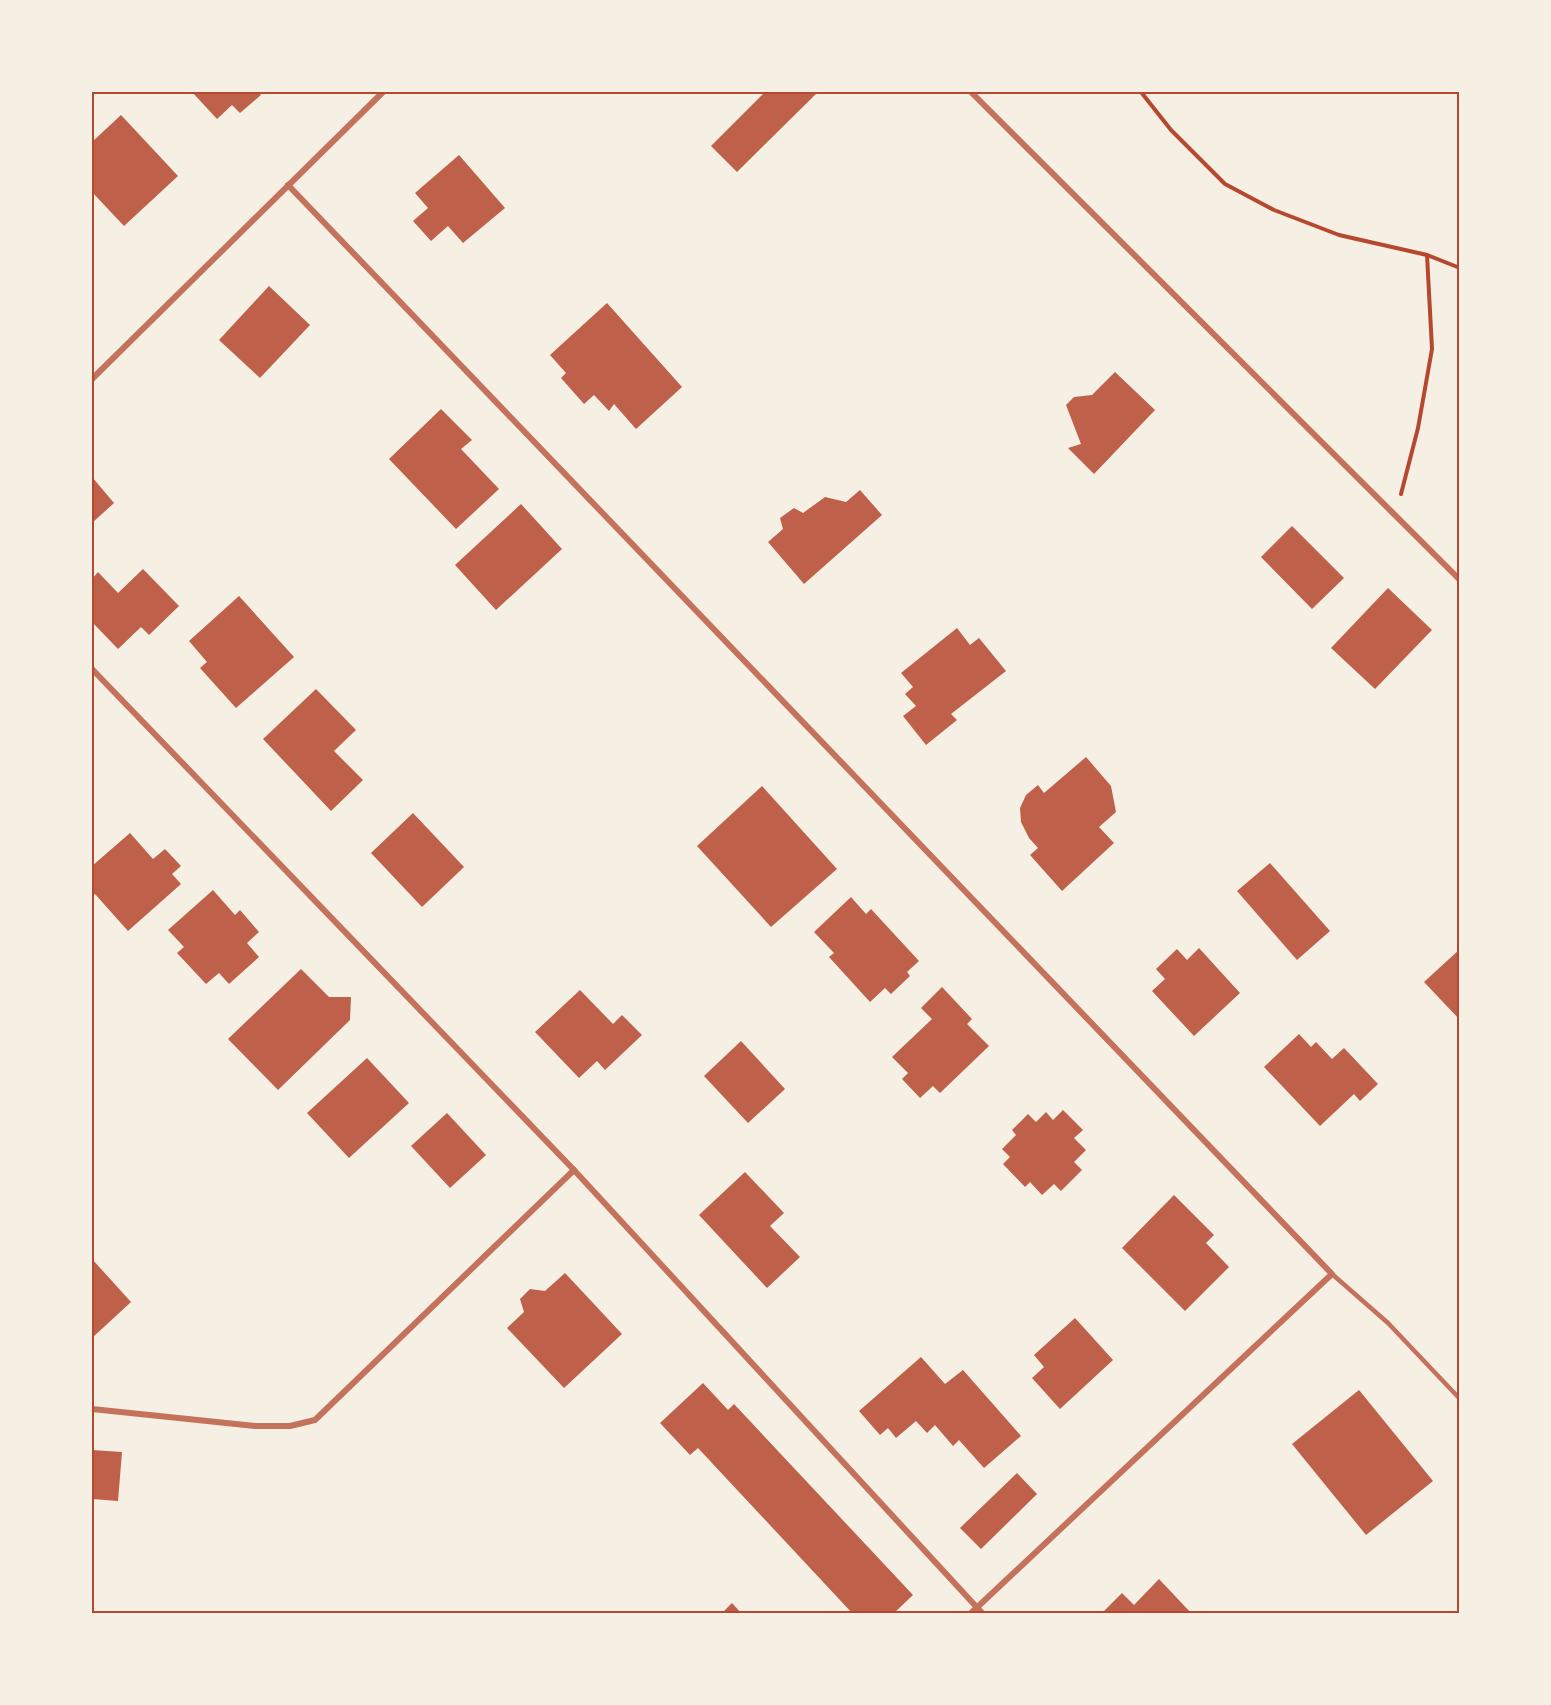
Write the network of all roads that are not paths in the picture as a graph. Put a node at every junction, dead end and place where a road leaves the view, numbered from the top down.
1 (383, 92) edge
2 (971, 92) edge
3 (288, 185) junction
4 (92, 379) edge
5 (1460, 580) edge
6 (92, 669) edge
7 (574, 1170) junction
8 (1332, 1274) junction
9 (1460, 1398) edge
10 (92, 1409) edge
11 (978, 1606) junction
12 (970, 1614) edge
13 (983, 1614) edge

1 - 3 street
2 - 5 street
3 - 4 street
3 - 8 street
6 - 7 street
7 - 10 street
7 - 11 street
8 - 9 lane
8 - 11 street
11 - 12 street
11 - 13 street

